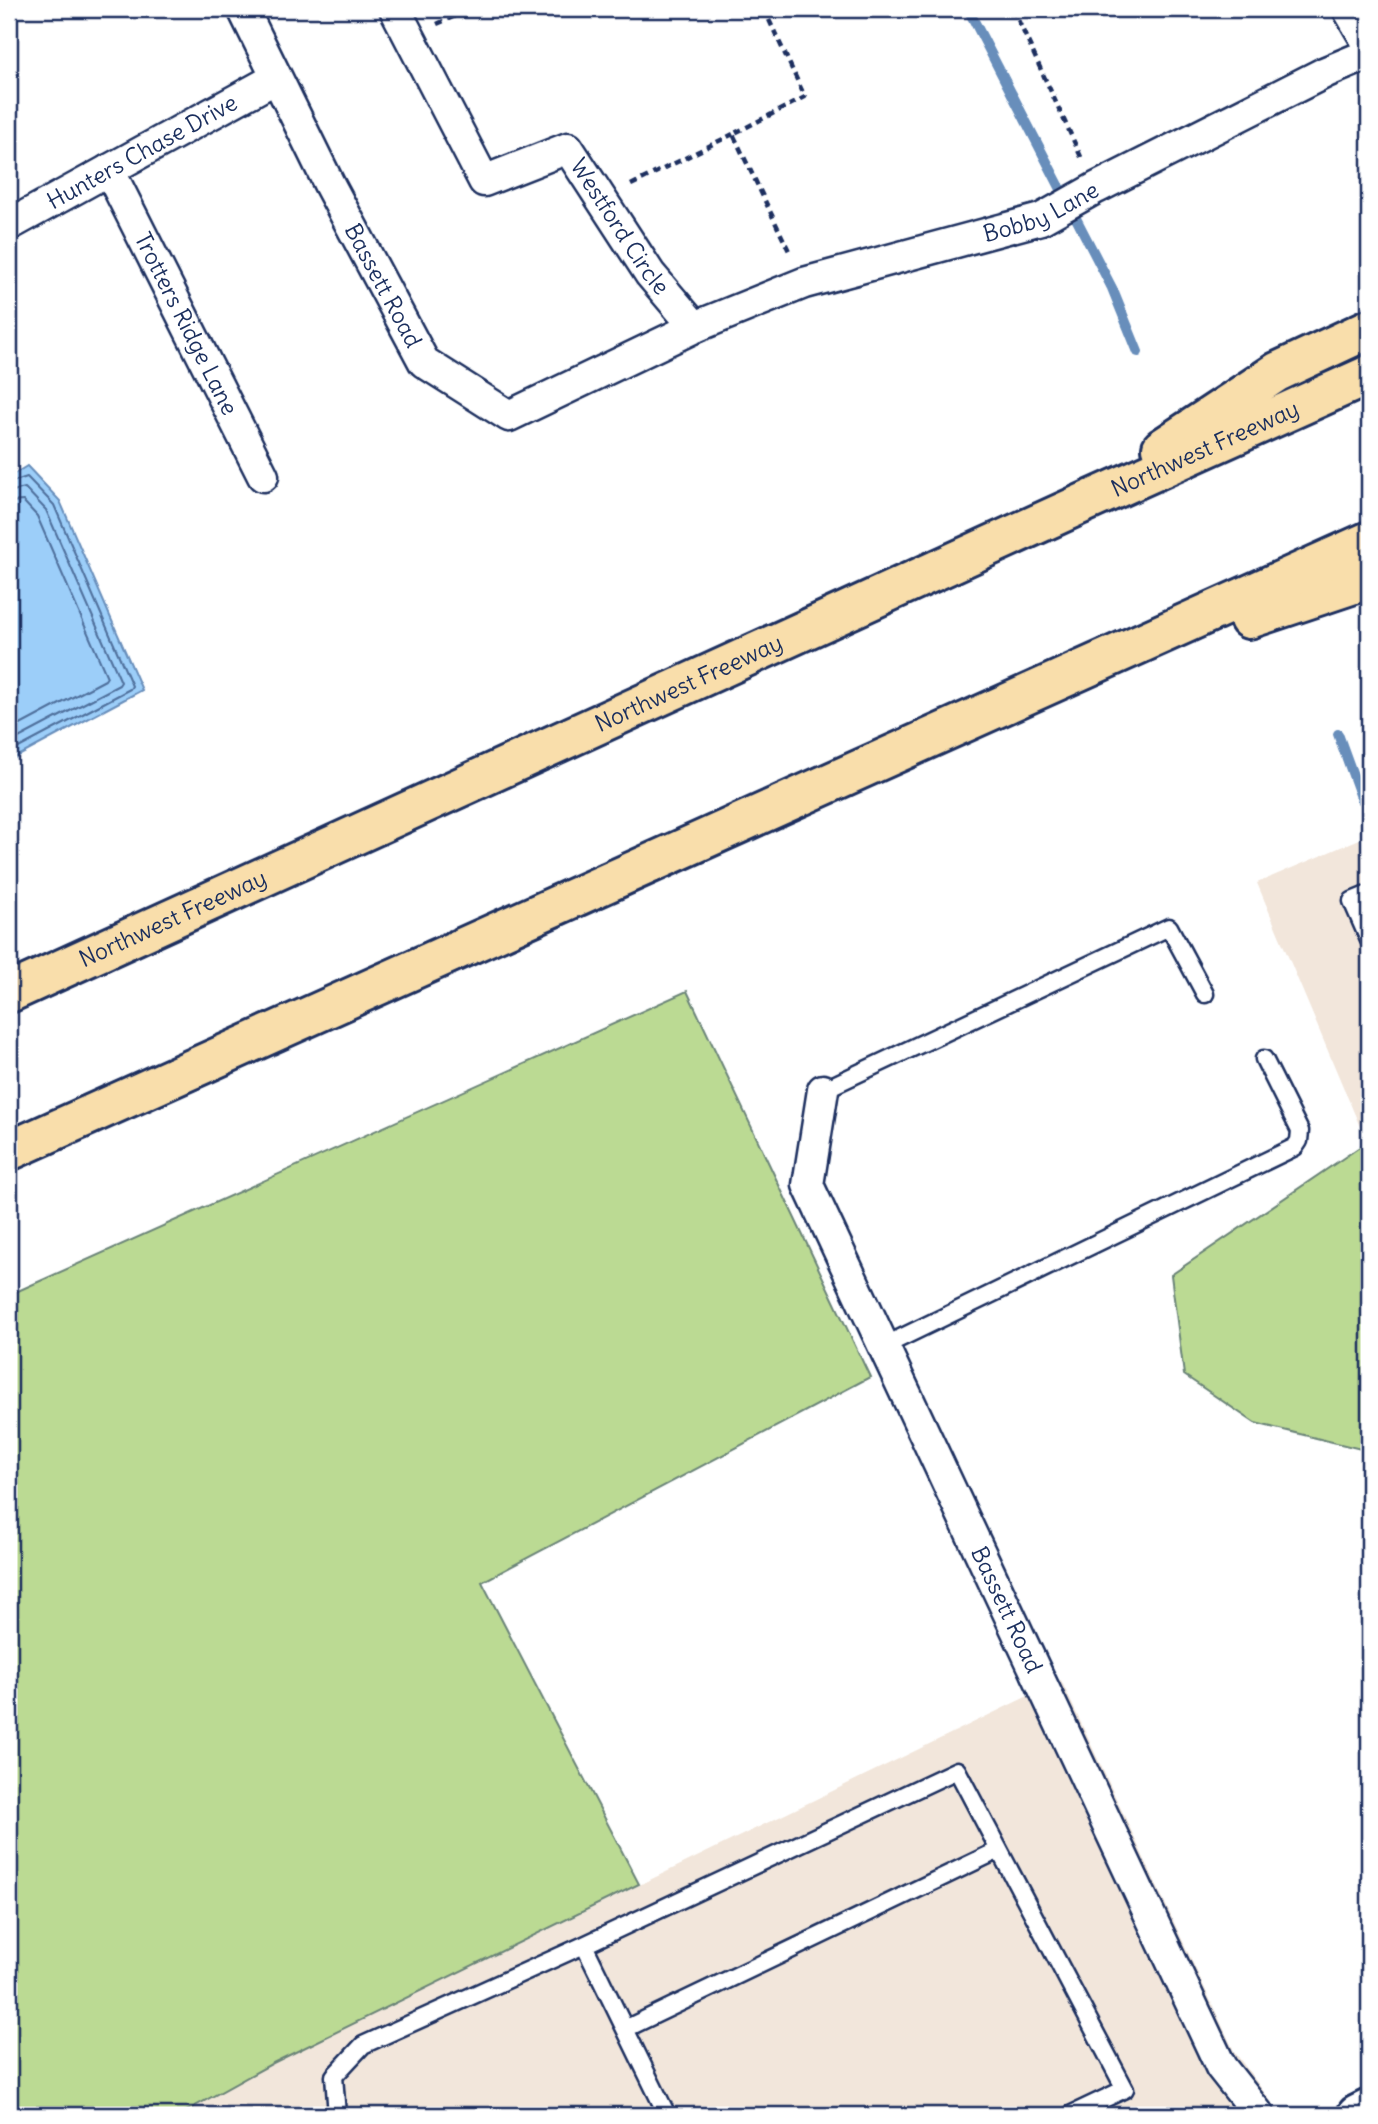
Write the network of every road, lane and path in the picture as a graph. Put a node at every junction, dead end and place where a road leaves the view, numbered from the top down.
1 (243, 9) edge
2 (395, 9) edge
3 (624, 9) edge
4 (764, 9) edge
5 (1013, 9) edge
6 (1348, 9) edge
7 (632, 15) dead end
8 (1369, 45) edge
9 (1369, 54) edge
10 (276, 78) junction
11 (733, 134) junction
12 (109, 170) junction
13 (1093, 190) junction
14 (602, 200) junction
15 (9, 225) edge
16 (804, 283) junction
17 (695, 327) junction
18 (1369, 329) edge
19 (1369, 375) edge
20 (263, 476) dead end
21 (1077, 506) junction
22 (1369, 541) edge
23 (1369, 579) edge
24 (1051, 684) junction
25 (1369, 894) edge
26 (1369, 940) edge
27 (9, 993) edge
28 (1205, 994) dead end
29 (1264, 1059) dead end
30 (823, 1090) joint
31 (9, 1151) edge
32 (884, 1346) junction
33 (999, 1850) junction
34 (584, 1945) junction
35 (625, 2029) junction
36 (1369, 2109) edge
37 (337, 2115) edge
38 (667, 2115) edge
39 (1070, 2115) edge
40 (1259, 2115) edge
41 (1357, 2115) edge

1 - 10 street, Bassett Road
2 - 14 street, Westford Circle
3 - 7 path
4 - 11 path
5 - 13 path
6 - 8 street
9 - 13 street, Bobby Lane
10 - 12 street, Hunters Chase Drive
10 - 17 street, Bassett Road
11 - 14 path
11 - 16 path
12 - 15 street, Hunters Chase Drive
12 - 20 street, Trotters Ridge Lane
13 - 16 street, Bobby Lane
14 - 17 street, Westford Circle
16 - 17 street, Bobby Lane
18 - 21 highway
19 - 21 highway, Northwest Freeway
21 - 27 highway, Northwest Freeway
22 - 24 highway
23 - 24 highway
24 - 31 highway
25 - 26 lane
28 - 30 lane
29 - 32 lane
30 - 32 street, Bassett Road
32 - 40 street, Bassett Road
33 - 34 lane
33 - 35 lane
33 - 39 lane
34 - 35 lane
34 - 37 lane
35 - 38 lane
36 - 41 street

